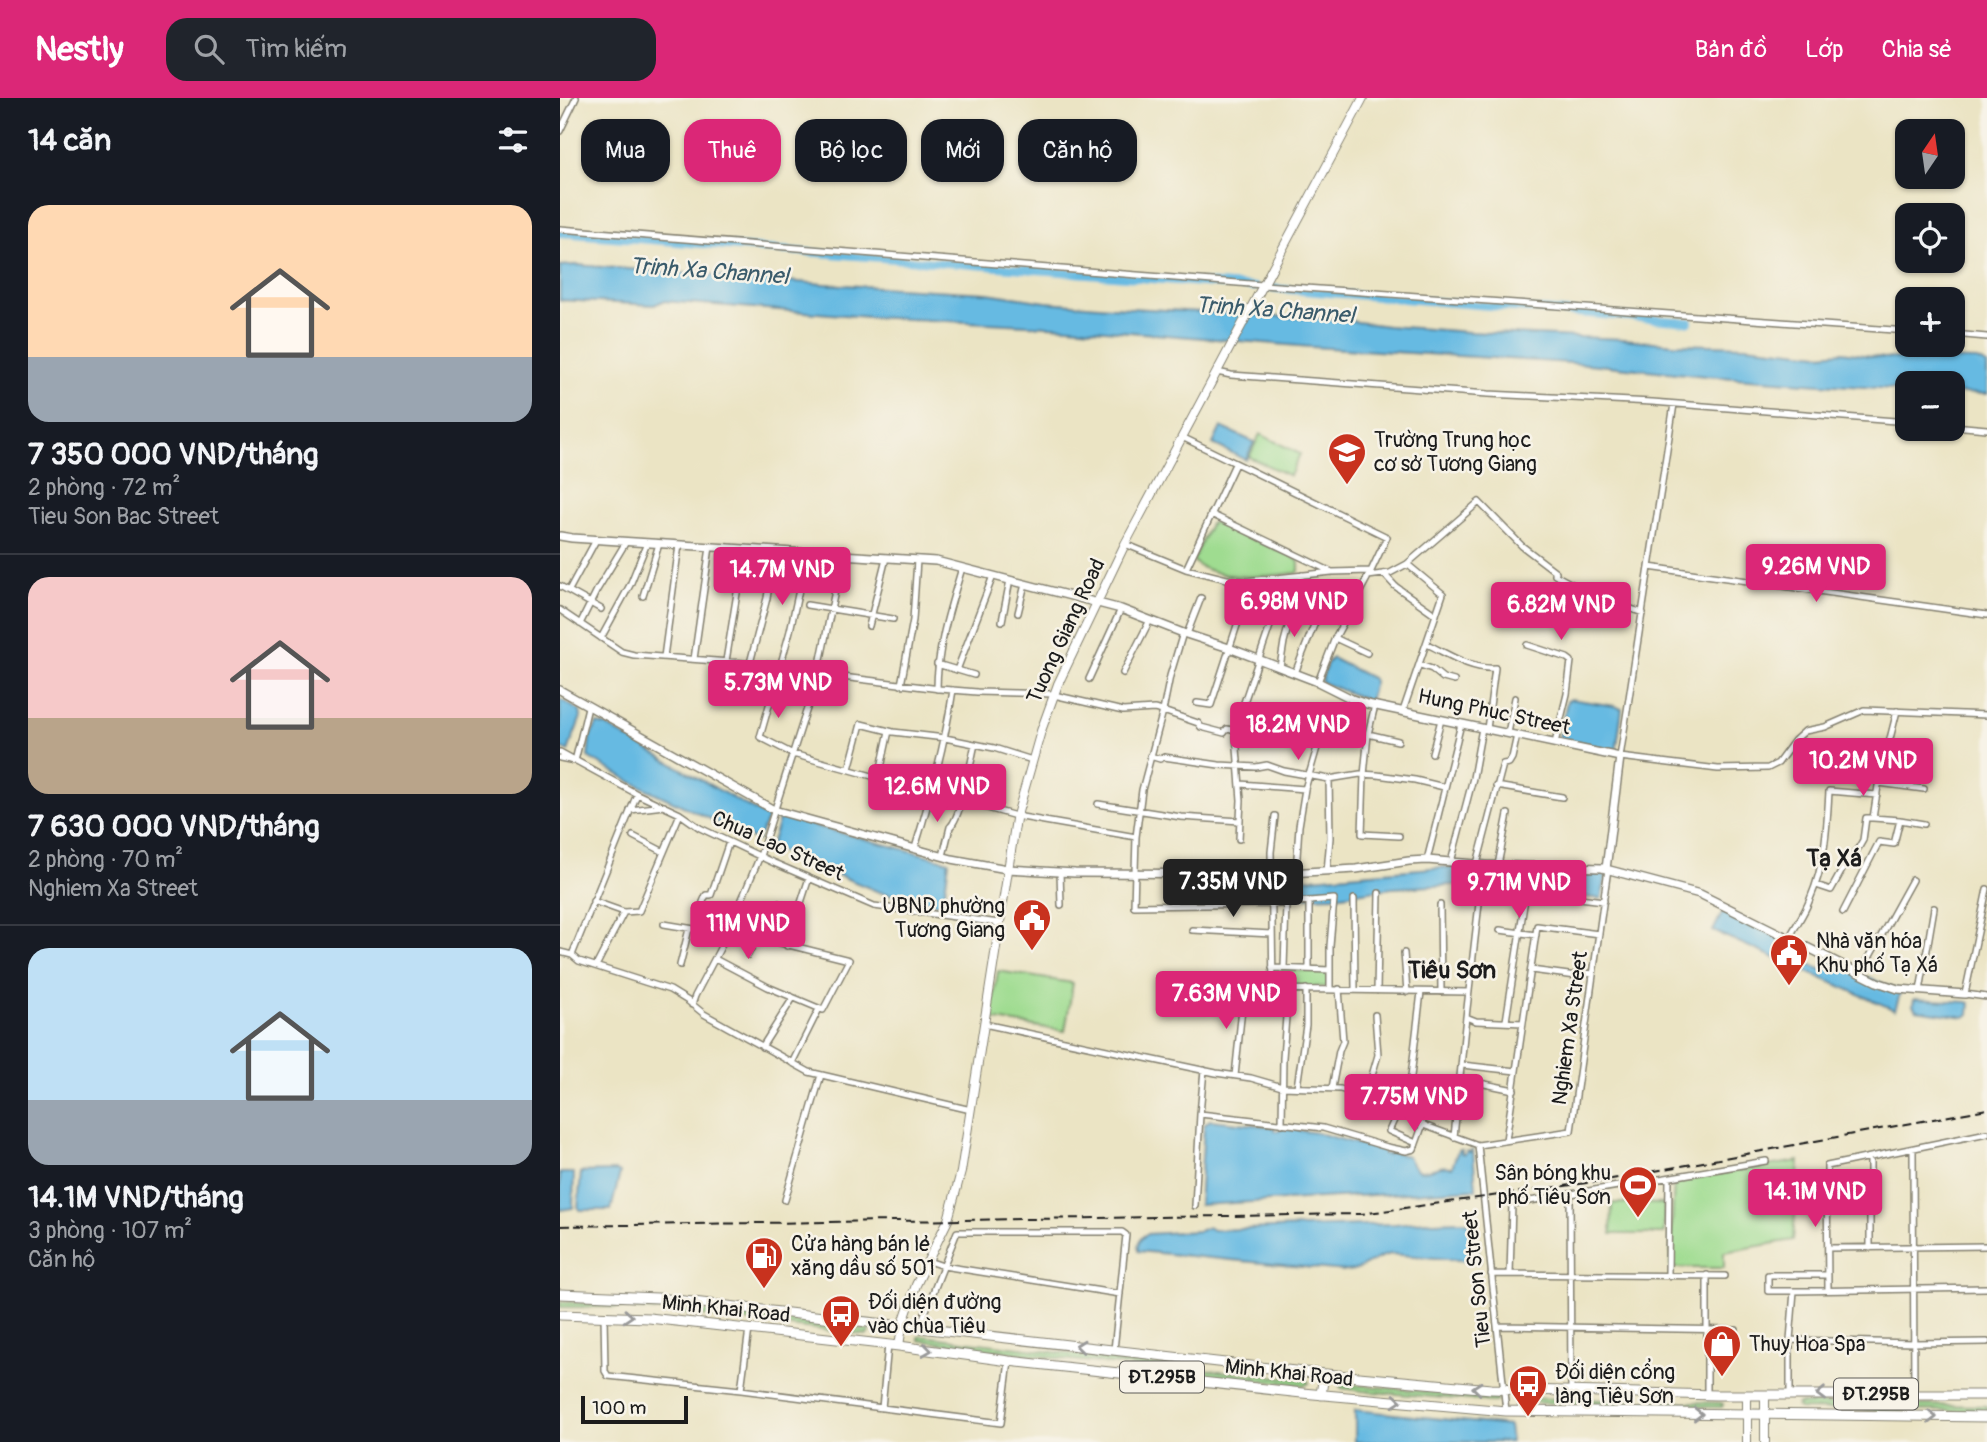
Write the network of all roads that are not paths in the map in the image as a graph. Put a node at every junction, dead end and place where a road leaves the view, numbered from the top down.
1 (576, 98) edge
2 (1363, 98) edge
3 (560, 131) edge
4 (560, 229) edge
5 (1263, 285) junction
6 (1895, 330) edge
7 (1965, 335) edge
8 (1987, 337) edge
9 (1217, 372) junction
10 (1674, 404) junction
11 (1895, 421) edge
12 (1965, 427) edge
13 (1987, 429) edge
14 (1182, 437) junction
15 (1235, 464) junction
16 (1211, 514) junction
17 (560, 536) edge
18 (596, 540) junction
19 (626, 542) junction
20 (647, 543) junction
21 (659, 544) junction
22 (1125, 544) junction
23 (679, 545) junction
24 (710, 547) junction
25 (744, 550) junction
26 (775, 551) junction
27 (807, 553) junction
28 (842, 556) junction
29 (886, 558) junction
30 (917, 560) junction
31 (1407, 564) junction
32 (1649, 567) junction
33 (962, 568) junction
34 (1186, 569) junction
35 (1332, 572) junction
36 (1370, 573) junction
37 (1303, 575) junction
38 (1384, 575) junction
39 (993, 576) junction
40 (1010, 580) junction
41 (1025, 584) junction
42 (560, 586) edge
43 (569, 590) junction
44 (643, 596) dead end
45 (1201, 598) dead end
46 (590, 602) junction
47 (1098, 602) junction
48 (807, 605) dead end
49 (601, 609) dead end
50 (1121, 609) junction
51 (560, 610) edge
52 (1242, 610) dead end
53 (832, 611) junction
54 (1018, 613) dead end
55 (1643, 613) junction
56 (1318, 615) dead end
57 (1436, 615) junction
58 (1987, 615) edge
59 (871, 617) junction
60 (892, 619) dead end
61 (1150, 620) junction
62 (1002, 621) dead end
63 (580, 624) junction
64 (869, 626) dead end
65 (1270, 626) dead end
66 (1302, 633) dead end
67 (1185, 634) junction
68 (1309, 635) junction
69 (601, 638) junction
70 (1335, 638) junction
71 (1427, 644) junction
72 (1527, 645) dead end
73 (1229, 648) junction
74 (1367, 653) dead end
75 (664, 657) junction
76 (694, 659) junction
77 (1258, 659) junction
78 (726, 661) junction
79 (750, 663) junction
80 (937, 664) junction
81 (1420, 665) junction
82 (780, 667) junction
83 (1280, 667) junction
84 (957, 670) junction
85 (1123, 673) dead end
86 (1295, 673) junction
87 (818, 674) junction
88 (974, 676) dead end
89 (1088, 679) dead end
90 (1454, 681) dead end
91 (1318, 682) junction
92 (901, 685) junction
93 (937, 689) junction
94 (560, 690) edge
95 (953, 690) junction
96 (772, 695) dead end
97 (1054, 695) junction
98 (1515, 698) dead end
99 (1352, 699) junction
100 (1197, 703) dead end
101 (1375, 705) junction
102 (588, 707) junction
103 (1163, 711) junction
104 (1403, 711) junction
105 (1897, 711) junction
106 (1987, 715) edge
107 (1238, 718) junction
108 (1441, 720) junction
109 (1461, 724) junction
110 (1485, 729) junction
111 (889, 731) junction
112 (1237, 731) junction
113 (1508, 733) junction
114 (1368, 734) junction
115 (1517, 735) junction
116 (945, 738) junction
117 (1398, 741) dead end
118 (1555, 743) junction
119 (975, 744) junction
120 (1318, 744) junction
121 (560, 752) edge
122 (1432, 753) dead end
123 (793, 754) junction
124 (1150, 756) junction
125 (1620, 757) junction
126 (560, 758) edge
127 (1032, 760) junction
128 (575, 761) junction
129 (1238, 766) junction
130 (849, 769) junction
131 (1308, 775) junction
132 (1364, 775) junction
133 (878, 777) junction
134 (1329, 779) junction
135 (1879, 783) junction
136 (1240, 784) junction
137 (1496, 786) junction
138 (1444, 787) junction
139 (1305, 789) junction
140 (1924, 789) dead end
141 (932, 792) junction
142 (637, 794) junction
143 (1877, 795) junction
144 (1562, 797) dead end
145 (961, 800) junction
146 (1098, 804) dead end
147 (663, 806) junction
148 (630, 810) junction
149 (774, 810) junction
150 (1139, 811) junction
151 (680, 814) junction
152 (1508, 814) dead end
153 (1016, 816) junction
154 (1275, 816) dead end
155 (1873, 818) junction
156 (1900, 820) junction
157 (1240, 821) junction
158 (1924, 824) dead end
159 (632, 836) dead end
160 (1399, 836) dead end
161 (1136, 837) junction
162 (1239, 839) dead end
163 (729, 842) junction
164 (915, 848) junction
165 (664, 852) junction
166 (760, 856) junction
167 (943, 856) junction
168 (1427, 860) junction
169 (1451, 862) junction
170 (1477, 864) junction
171 (1498, 865) junction
172 (1007, 869) junction
173 (1607, 869) junction
174 (1327, 871) junction
175 (1060, 872) junction
176 (1296, 872) junction
177 (1135, 873) junction
178 (1272, 874) junction
179 (809, 878) junction
180 (1912, 880) dead end
181 (1816, 885) junction
182 (1987, 889) edge
183 (1526, 892) junction
184 (1379, 893) dead end
185 (1354, 899) dead end
186 (593, 901) junction
187 (1309, 901) junction
188 (1604, 901) junction
189 (703, 902) dead end
190 (778, 904) dead end
191 (1271, 904) junction
192 (1286, 904) junction
193 (1061, 905) dead end
194 (1440, 905) dead end
195 (1934, 908) dead end
196 (624, 912) junction
197 (1843, 912) dead end
198 (999, 923) junction
199 (664, 924) dead end
200 (689, 929) junction
201 (1192, 930) dead end
202 (1500, 930) dead end
203 (1519, 933) junction
204 (1272, 934) junction
205 (1599, 934) junction
206 (727, 935) junction
207 (1536, 935) junction
208 (1789, 938) junction
209 (777, 942) dead end
210 (753, 945) junction
211 (787, 946) junction
212 (560, 952) edge
213 (1404, 953) dead end
214 (572, 955) junction
215 (748, 955) dead end
216 (715, 960) junction
217 (680, 965) dead end
218 (596, 967) junction
219 (1272, 968) junction
220 (1284, 968) junction
221 (1309, 969) junction
222 (1330, 970) junction
223 (1531, 970) junction
224 (1593, 974) junction
225 (1860, 974) junction
226 (1188, 988) dead end
227 (1244, 989) junction
228 (1273, 989) junction
229 (1288, 989) junction
230 (1306, 989) junction
231 (1330, 989) junction
232 (1339, 989) junction
233 (1355, 990) junction
234 (1377, 991) junction
235 (1920, 991) junction
236 (1407, 992) junction
237 (1421, 992) junction
238 (1441, 992) junction
239 (1469, 992) junction
240 (1965, 994) junction
241 (1987, 997) edge
242 (793, 998) junction
243 (692, 1005) junction
244 (819, 1009) junction
245 (1375, 1015) dead end
246 (1466, 1017) junction
247 (1506, 1021) junction
248 (1524, 1023) junction
249 (984, 1024) junction
250 (762, 1046) junction
251 (792, 1063) junction
252 (1462, 1065) junction
253 (1204, 1070) junction
254 (1516, 1071) junction
255 (821, 1075) junction
256 (1235, 1076) junction
257 (1460, 1079) junction
258 (1282, 1087) junction
259 (1297, 1087) junction
260 (1332, 1088) junction
261 (1514, 1090) junction
262 (1366, 1096) junction
263 (1398, 1108) junction
264 (971, 1110) junction
265 (1200, 1114) junction
266 (1282, 1124) junction
267 (1423, 1124) junction
268 (1987, 1133) edge
269 (1454, 1137) junction
270 (1506, 1140) junction
271 (1416, 1143) junction
272 (1478, 1145) junction
273 (1913, 1149) junction
274 (1870, 1158) junction
275 (1766, 1161) dead end
276 (1669, 1178) junction
277 (1570, 1195) junction
278 (785, 1200) dead end
279 (1195, 1206) dead end
280 (1987, 1246) edge
281 (1913, 1247) junction
282 (1828, 1248) junction
283 (1870, 1248) junction
284 (929, 1261) junction
285 (943, 1266) junction
286 (1491, 1274) junction
287 (1510, 1274) junction
288 (1571, 1275) junction
289 (1668, 1275) junction
290 (1707, 1275) junction
291 (1828, 1275) junction
292 (1725, 1276) dead end
293 (1987, 1287) edge
294 (1914, 1289) junction
295 (1828, 1290) junction
296 (1794, 1291) junction
297 (560, 1294) edge
298 (1120, 1294) junction
299 (560, 1315) edge
300 (604, 1315) junction
301 (902, 1326) junction
302 (1497, 1326) junction
303 (1571, 1327) junction
304 (919, 1328) junction
305 (749, 1329) junction
306 (1707, 1329) junction
307 (1737, 1330) dead end
308 (1790, 1340) junction
309 (1987, 1342) edge
310 (1914, 1343) junction
311 (888, 1345) junction
312 (899, 1346) junction
313 (1114, 1350) junction
314 (1009, 1361) junction
315 (1324, 1374) junction
316 (741, 1390) junction
317 (1504, 1390) junction
318 (1571, 1392) junction
319 (1790, 1394) junction
320 (1914, 1394) junction
321 (1321, 1395) junction
322 (1707, 1395) junction
323 (1747, 1395) junction
324 (1765, 1395) junction
325 (1987, 1395) edge
326 (883, 1408) junction
327 (1506, 1410) junction
328 (1766, 1414) junction
329 (1747, 1415) junction
330 (1987, 1417) edge
331 (1747, 1442) edge
332 (1765, 1442) edge

1 - 3 street
2 - 5 main road, Tuong Giang Road
4 - 5 street
5 - 6 street
5 - 9 main road, Tuong Giang Road
7 - 8 street
9 - 10 street
9 - 14 main road, Tuong Giang Road
10 - 11 street
10 - 32 street
12 - 13 street
14 - 15 street
14 - 22 main road, Tuong Giang Road
15 - 16 street
15 - 36 street
16 - 34 street
16 - 35 street
17 - 18 street, Hung Phuc Street
18 - 19 street, Hung Phuc Street
18 - 43 street
19 - 20 street, Hung Phuc Street
19 - 46 street
20 - 21 street, Hung Phuc Street
20 - 69 street
21 - 23 street, Hung Phuc Street
21 - 44 street
22 - 34 street
22 - 47 main road, Tuong Giang Road
23 - 24 street, Hung Phuc Street
23 - 75 street
24 - 25 street, Hung Phuc Street
24 - 76 street
25 - 26 street, Hung Phuc Street
25 - 78 street
26 - 27 street, Hung Phuc Street
26 - 79 street
27 - 28 street, Hung Phuc Street
27 - 82 street
28 - 29 street, Hung Phuc Street
28 - 53 street
29 - 30 street, Hung Phuc Street
29 - 59 street
30 - 33 street, Hung Phuc Street
30 - 92 street
31 - 38 street
31 - 55 street
31 - 57 street
32 - 55 street
32 - 58 street
33 - 39 street, Hung Phuc Street
33 - 80 street
34 - 37 street
35 - 36 street
35 - 37 street
36 - 38 street
36 - 70 street
37 - 83 street
38 - 57 street
39 - 40 street, Hung Phuc Street
39 - 84 street
40 - 41 street, Hung Phuc Street
40 - 62 street
41 - 47 street, Hung Phuc Street
41 - 54 street
42 - 43 street
43 - 46 street
45 - 67 street
46 - 49 street
46 - 63 street
47 - 50 street, Hung Phuc Street
47 - 97 main road, Tuong Giang Road
48 - 53 street
50 - 61 street, Hung Phuc Street
50 - 89 street
51 - 63 street
52 - 73 street
53 - 59 street
53 - 87 street
55 - 125 street
56 - 68 street
57 - 71 street
59 - 60 street
59 - 64 street
61 - 67 street, Hung Phuc Street
61 - 85 street
63 - 69 street
65 - 77 street
66 - 68 street
67 - 73 street, Hung Phuc Street
67 - 103 street
68 - 86 street
69 - 75 street
70 - 74 street
70 - 91 street
71 - 81 street
71 - 110 street
72 - 118 street
73 - 77 street, Hung Phuc Street
73 - 100 street
75 - 76 street
76 - 78 street
77 - 83 street, Hung Phuc Street
77 - 107 street
78 - 79 street
79 - 82 street
80 - 84 street
80 - 93 street
81 - 90 street
81 - 104 street
82 - 87 street
83 - 86 street, Hung Phuc Street
84 - 88 street
86 - 91 street, Hung Phuc Street
87 - 92 street
87 - 123 street
91 - 99 street, Hung Phuc Street
92 - 93 street
93 - 95 street
94 - 102 street
95 - 97 street
95 - 116 street
96 - 123 street
97 - 103 street
97 - 127 main road, Tuong Giang Road
98 - 113 street
99 - 101 street, Hung Phuc Street
99 - 120 street
101 - 104 street, Hung Phuc Street
101 - 114 street
102 - 128 street
102 - 149 street
103 - 112 street
103 - 124 street
104 - 108 street, Hung Phuc Street
105 - 106 street
105 - 125 street
105 - 135 street
107 - 112 street
107 - 120 street
108 - 109 street, Hung Phuc Street
108 - 122 street
109 - 110 street, Hung Phuc Street
109 - 138 street
110 - 113 street, Hung Phuc Street
110 - 169 street
111 - 116 street
111 - 130 street
111 - 133 street
112 - 129 street
113 - 115 street, Hung Phuc Street
114 - 117 street
114 - 132 street
115 - 118 street, Hung Phuc Street
115 - 137 street
116 - 119 street
116 - 141 street
118 - 125 street, Hung Phuc Street
119 - 127 street
119 - 145 street
120 - 131 street
121 - 128 street, Chua Lao Street
123 - 130 street
123 - 149 street
124 - 129 street
124 - 150 street
125 - 173 street
126 - 128 street
127 - 153 main road, Tuong Giang Road
128 - 142 street, Chua Lao Street
129 - 131 street
129 - 136 street
130 - 133 street
131 - 134 street
131 - 139 street
132 - 134 street
132 - 138 street
132 - 160 street
133 - 141 street
134 - 174 street
135 - 140 street
135 - 143 street
136 - 139 street
136 - 157 street
137 - 144 street
137 - 170 street
138 - 168 street
139 - 176 street
141 - 145 street
141 - 164 street
142 - 147 street, Chua Lao Street
142 - 148 street
143 - 155 street
143 - 181 street
145 - 153 street
145 - 167 street
146 - 150 street
147 - 148 street
147 - 151 street, Chua Lao Street
148 - 186 street
149 - 164 street
149 - 166 street
150 - 157 street
150 - 161 street
151 - 163 street, Chua Lao Street
151 - 165 street
152 - 171 street
153 - 161 street
153 - 172 main road, Tuong Giang Road
154 - 178 street
155 - 156 street
155 - 181 street
156 - 158 street
156 - 197 street
157 - 162 street
159 - 165 street
161 - 177 street
163 - 166 street, Chua Lao Street
163 - 189 street
164 - 167 street
165 - 196 street
166 - 179 street, Chua Lao Street
166 - 206 street
167 - 172 street
168 - 169 street
168 - 174 street
169 - 170 street
170 - 171 street
171 - 173 street
172 - 175 street
172 - 198 main road, Tuong Giang Road
173 - 188 street, Nghiem Xa Street
173 - 208 street
174 - 176 street
175 - 177 street
175 - 193 street
176 - 178 street
177 - 178 street
177 - 191 street
178 - 191 street
179 - 198 street, Chua Lao Street
179 - 211 street
180 - 225 street
181 - 208 street
182 - 240 street
183 - 188 street
183 - 203 street
183 - 239 street
184 - 234 street
185 - 233 street
186 - 196 street
186 - 214 street
187 - 192 street
187 - 221 street
187 - 222 street
188 - 205 street, Nghiem Xa Street
190 - 210 street
191 - 192 street
191 - 204 street
192 - 220 street
194 - 238 street
195 - 235 street
196 - 218 street
198 - 249 main road, Tuong Giang Road
199 - 200 street
200 - 206 street
200 - 217 street
201 - 204 street
202 - 203 street
203 - 207 street
203 - 247 street
204 - 219 street
205 - 207 street
205 - 224 street, Nghiem Xa Street
206 - 210 street
206 - 216 street
207 - 223 street
208 - 225 street
209 - 211 street
210 - 215 street
211 - 244 street
212 - 214 street
213 - 236 street
214 - 218 street
216 - 242 street
216 - 243 street
218 - 243 street
219 - 220 street
219 - 228 street
220 - 221 street
221 - 222 street
222 - 231 street
223 - 224 street
223 - 248 street
224 - 270 street, Nghiem Xa Street
225 - 235 street
226 - 227 street
227 - 228 street
227 - 256 street
228 - 229 street
229 - 230 street
229 - 258 street
230 - 231 street
230 - 259 street
231 - 232 street
232 - 233 street
232 - 260 street
233 - 234 street
234 - 236 street
235 - 240 street
236 - 237 street
237 - 238 street
237 - 263 street
238 - 239 street
239 - 246 street
240 - 241 street
242 - 244 street
242 - 250 street
243 - 250 street
244 - 251 street
245 - 262 street
246 - 247 street
246 - 252 street
247 - 248 street
248 - 254 street
249 - 253 street, Nghiem Xa Street
249 - 264 main road, Tuong Giang Road
250 - 251 street
251 - 255 street
252 - 254 street
252 - 257 street
253 - 256 street, Nghiem Xa Street
253 - 265 street
254 - 261 street
255 - 264 street
255 - 278 street
256 - 258 street, Nghiem Xa Street
257 - 261 street
257 - 269 street
258 - 259 street, Nghiem Xa Street
258 - 266 street
259 - 260 street, Nghiem Xa Street
260 - 262 street, Nghiem Xa Street
261 - 270 street
262 - 263 street, Nghiem Xa Street
263 - 267 street, Nghiem Xa Street
263 - 271 street
264 - 284 main road, Tuong Giang Road
265 - 266 street
265 - 279 street
266 - 271 street
267 - 269 street, Nghiem Xa Street
267 - 271 street
268 - 273 street
269 - 272 street, Nghiem Xa Street
270 - 272 street, Nghiem Xa Street
272 - 286 street, Tieu Son Street
273 - 274 street
273 - 281 street
274 - 282 street
274 - 283 street
275 - 276 street
276 - 277 street
276 - 289 street
277 - 287 street
277 - 288 street
280 - 281 street
281 - 283 street
281 - 294 street
282 - 283 street
282 - 291 street
284 - 285 street
284 - 301 main road, Tuong Giang Road
285 - 298 street
285 - 298 street
285 - 304 street
286 - 287 street
286 - 302 street, Tieu Son Street
287 - 288 street
288 - 289 street
288 - 303 street
289 - 290 street
290 - 292 street
290 - 306 street
291 - 295 street
291 - 296 street
293 - 294 street
294 - 295 street
294 - 310 street
295 - 296 street
296 - 308 street
297 - 301 main road, Minh Khai Road / ĐT.295B
298 - 313 street
299 - 300 main road, Minh Khai Road / ĐT.295B
300 -> 305 main road, Minh Khai Road / ĐT.295B
300 - 316 street
301 - 304 main road, Minh Khai Road / ĐT.295B
301 - 312 main road, Tuong Giang Road
302 - 303 street
302 - 317 street, Tieu Son Street
303 - 306 street
303 - 318 street
313 -> 304 main road, Minh Khai Road / ĐT.295B
305 - 311 main road, Minh Khai Road / ĐT.295B
305 - 316 street
306 - 307 street
306 - 322 street
308 - 310 street
308 - 319 street
309 - 310 street
310 - 320 street
311 - 312 main road, Minh Khai Road / ĐT.295B
311 - 326 street
312 -> 314 main road, Minh Khai Road / ĐT.295B
313 - 315 main road, Minh Khai Road / ĐT.295B
314 - 321 main road, Minh Khai Road / ĐT.295B
314 - 326 street
317 -> 315 main road, Minh Khai Road / ĐT.295B
315 - 321 main road
316 - 326 street
317 - 318 main road, Minh Khai Road / ĐT.295B
317 - 327 street, Tieu Son Street
318 - 322 main road, Minh Khai Road / ĐT.295B
320 -> 319 main road, ĐT.295B
319 - 324 main road, ĐT.295B
320 - 325 main road, ĐT.295B
321 -> 327 main road, Minh Khai Road / ĐT.295B
322 - 323 main road, Minh Khai Road / ĐT.295B
323 - 324 main road, Minh Khai Road / ĐT.295B
323 - 329 main road
324 - 328 main road
327 -> 329 main road, Minh Khai Road / ĐT.295B
328 - 329 main road, Minh Khai Road / ĐT.295B
328 -> 330 main road, ĐT.295B
328 - 332 main road
329 - 331 main road

